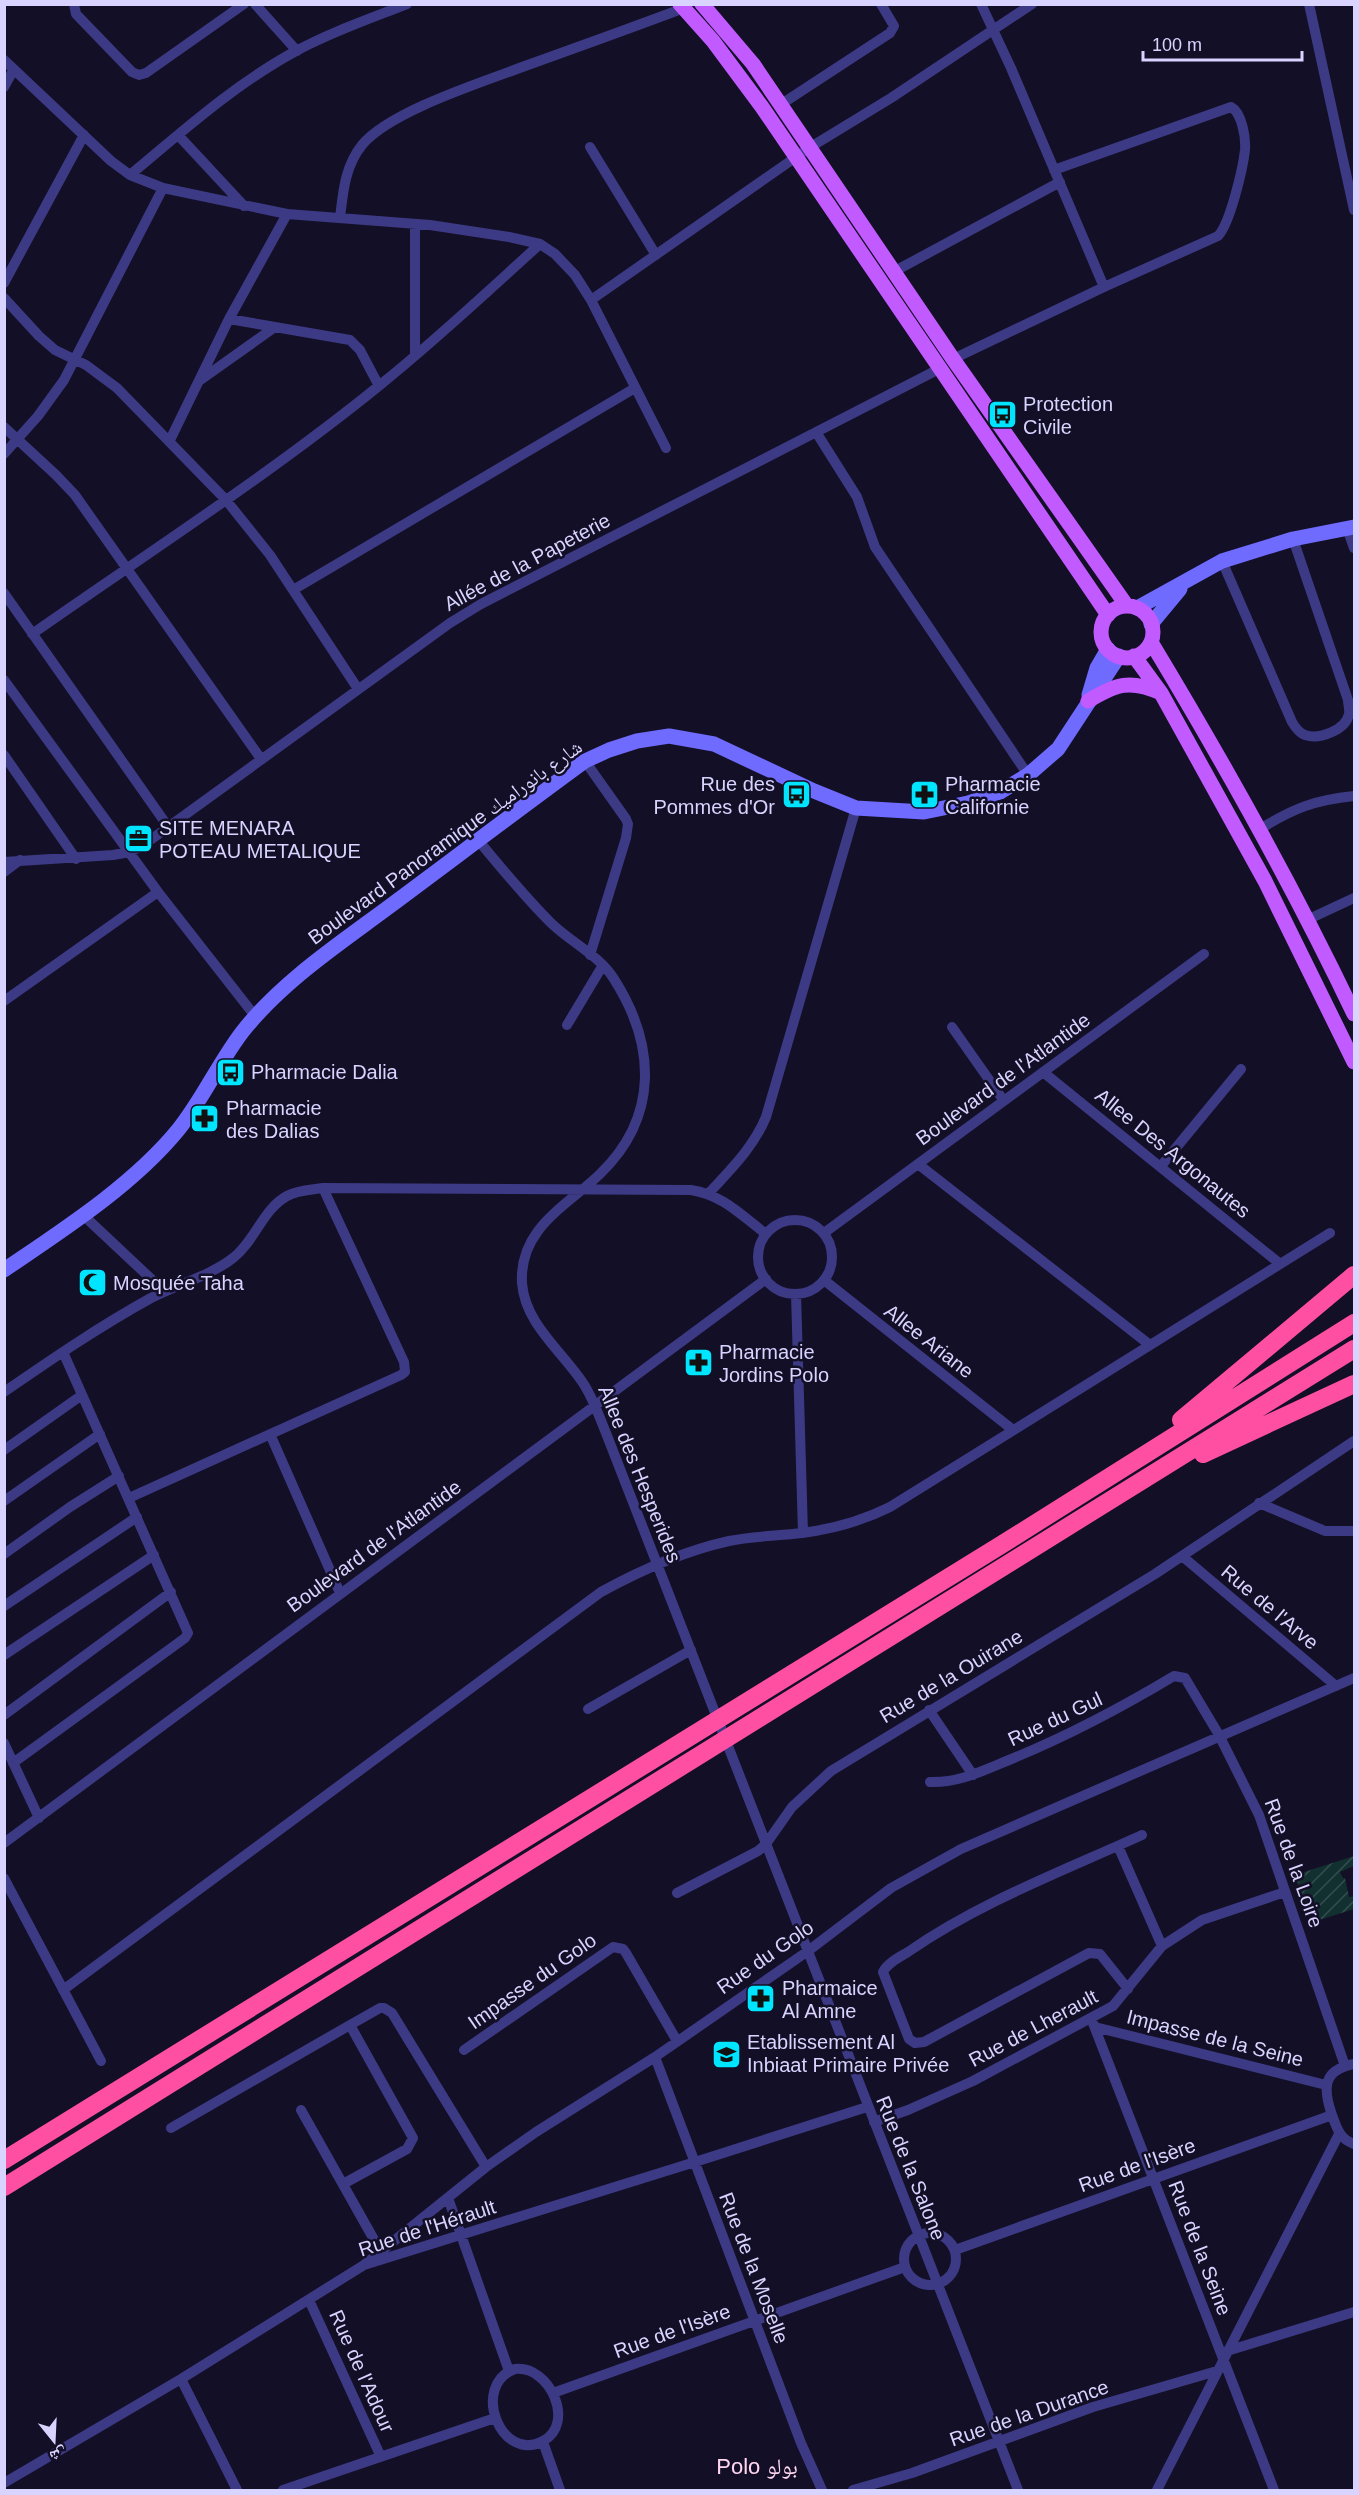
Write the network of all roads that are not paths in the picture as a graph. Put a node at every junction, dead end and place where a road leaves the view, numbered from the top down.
1 (74, 4) edge
2 (244, 4) edge
3 (255, 4) edge
4 (406, 4) edge
5 (702, 4) edge
6 (881, 4) edge
7 (981, 4) edge
8 (1032, 4) edge
9 (1309, 4) edge
10 (682, 6) edge
11 (994, 30) junction
12 (297, 51) junction
13 (4, 60) edge
14 (14, 69) junction
15 (4, 87) edge
16 (780, 105) junction
17 (84, 135) junction
18 (178, 135) junction
19 (590, 147) dead end
20 (809, 148) junction
21 (795, 158) junction
22 (1054, 170) junction
23 (130, 176) junction
24 (1060, 182) junction
25 (163, 188) junction
26 (244, 206) junction
27 (1354, 210) edge
28 (287, 214) junction
29 (340, 218) junction
30 (416, 224) junction
31 (540, 244) junction
32 (656, 255) junction
33 (895, 271) junction
34 (4, 283) edge
35 (1104, 287) junction
36 (4, 298) edge
37 (591, 300) junction
38 (229, 319) junction
39 (274, 327) junction
40 (415, 356) junction
41 (953, 359) junction
42 (74, 360) junction
43 (939, 369) junction
44 (196, 383) junction
45 (379, 386) junction
46 (635, 388) junction
47 (4, 427) edge
48 (816, 432) junction
49 (20, 439) junction
50 (170, 440) junction
51 (666, 448) dead end
52 (4, 454) edge
53 (226, 500) junction
54 (1351, 527) edge
55 (1293, 539) junction
56 (1354, 548) edge
57 (1222, 561) junction
58 (127, 567) junction
59 (1189, 580) junction
60 (294, 591) junction
61 (4, 594) edge
62 (1132, 607) junction
63 (1108, 615) junction
64 (1151, 624) junction
65 (32, 634) junction
66 (1151, 642) junction
67 (1121, 654) junction
68 (4, 680) edge
69 (358, 689) junction
70 (1161, 693) junction
71 (1088, 701) junction
72 (4, 755) edge
73 (261, 759) junction
74 (585, 761) junction
75 (1028, 775) junction
76 (1354, 796) edge
77 (856, 808) junction
78 (168, 828) junction
79 (1260, 829) junction
80 (478, 840) junction
81 (130, 852) junction
82 (76, 859) junction
83 (21, 860) junction
84 (4, 862) edge
85 (4, 873) edge
86 (158, 892) junction
87 (1354, 898) edge
88 (1309, 919) junction
89 (1204, 954) dead end
90 (590, 955) junction
91 (603, 965) junction
92 (4, 1001) edge
93 (1354, 1014) edge
94 (255, 1016) junction
95 (567, 1025) dead end
96 (952, 1027) dead end
97 (1354, 1062) edge
98 (1240, 1069) dead end
99 (1043, 1072) junction
100 (1004, 1101) junction
101 (918, 1164) junction
102 (1161, 1166) junction
103 (323, 1188) junction
104 (579, 1191) junction
105 (709, 1193) junction
106 (82, 1214) junction
107 (824, 1233) junction
108 (1330, 1233) dead end
109 (766, 1234) junction
110 (1279, 1263) junction
111 (4, 1270) edge
112 (1354, 1275) edge
113 (766, 1279) junction
114 (824, 1280) junction
115 (164, 1291) junction
116 (796, 1294) junction
117 (1354, 1323) edge
118 (1150, 1345) junction
119 (1354, 1349) edge
120 (63, 1352) junction
121 (1354, 1384) edge
122 (4, 1392) edge
123 (82, 1395) junction
124 (594, 1405) junction
125 (1013, 1430) junction
126 (100, 1434) junction
127 (270, 1434) junction
128 (1354, 1441) edge
129 (4, 1450) edge
130 (1139, 1457) junction
131 (119, 1476) junction
132 (1120, 1493) junction
133 (129, 1498) junction
134 (4, 1501) edge
135 (1259, 1503) junction
136 (137, 1516) junction
137 (1354, 1530) edge
138 (803, 1533) junction
139 (4, 1554) edge
140 (154, 1555) junction
141 (1182, 1556) junction
142 (658, 1564) junction
143 (171, 1592) junction
144 (340, 1593) junction
145 (4, 1606) edge
146 (691, 1650) junction
147 (4, 1655) edge
148 (1354, 1678) edge
149 (1187, 1681) joint
150 (1336, 1686) junction
151 (588, 1710) dead end
152 (929, 1710) junction
153 (4, 1715) edge
154 (1219, 1735) junction
155 (4, 1743) edge
156 (732, 1758) joint
157 (13, 1763) junction
158 (973, 1775) junction
159 (930, 1782) dead end
160 (39, 1818) junction
161 (1143, 1835) dead end
162 (4, 1843) edge
163 (766, 1844) junction
164 (1118, 1846) junction
165 (4, 1878) edge
166 (1285, 1892) junction
167 (677, 1893) dead end
168 (1162, 1946) junction
169 (808, 1951) junction
170 (1128, 1989) junction
171 (63, 1990) junction
172 (1093, 2023) junction
173 (350, 2025) junction
174 (677, 2041) junction
175 (464, 2050) dead end
176 (655, 2057) junction
177 (101, 2061) dead end
178 (1350, 2065) edge
179 (1326, 2085) junction
180 (867, 2107) junction
181 (302, 2110) dead end
182 (1332, 2115) junction
183 (873, 2122) junction
184 (171, 2128) dead end
185 (1339, 2134) junction
186 (1354, 2144) edge
187 (4, 2160) edge
188 (695, 2162) junction
189 (486, 2167) junction
190 (1154, 2178) junction
191 (343, 2184) junction
192 (4, 2187) edge
193 (448, 2198) junction
194 (463, 2234) junction
195 (918, 2235) junction
196 (955, 2250) junction
197 (381, 2252) junction
198 (364, 2265) junction
199 (905, 2267) junction
200 (938, 2284) junction
201 (309, 2300) junction
202 (1354, 2312) edge
203 (755, 2321) junction
204 (1225, 2355) junction
205 (509, 2371) junction
206 (1217, 2371) junction
207 (181, 2379) junction
208 (553, 2393) junction
209 (495, 2418) junction
210 (543, 2442) junction
211 (999, 2442) junction
212 (381, 2457) junction
213 (4, 2483) edge
214 (237, 2490) edge
215 (283, 2490) edge
216 (560, 2490) edge
217 (822, 2490) edge
218 (853, 2490) edge
219 (1018, 2490) edge
220 (1157, 2490) edge
221 (1274, 2490) edge

1 - 2 street
3 - 12 street
4 - 12 street
5 - 16 main road
6 - 16 street
7 - 11 street
8 - 11 street
9 - 27 street
10 - 21 main road
10 - 29 street
11 - 20 street
11 - 22 street
12 - 18 street
13 - 14 street
14 - 15 street
14 - 17 street
16 - 20 main road
17 - 23 street
17 - 34 street
18 - 23 street
18 - 26 street
19 - 32 street
20 - 21 street
20 - 33 main road
21 - 32 street
21 - 43 main road
22 - 24 street
22 - 35 street
23 - 25 street
24 - 33 street
24 - 35 street
25 - 26 street
25 - 42 street
26 - 28 street
28 - 29 street
28 - 38 street
29 - 30 street
30 - 31 street
30 - 40 street
31 - 37 street
31 - 40 street
32 - 37 street
33 - 41 main road
35 - 41 street
36 - 42 street
37 - 46 street
38 - 39 street
38 - 44 street
39 - 44 street
39 - 45 street
40 - 45 street
41 - 62 main road
42 - 49 street
42 - 50 street
43 - 48 street, Allée de la Papeterie
43 - 63 main road
44 - 50 street
45 - 53 street
46 - 51 street
46 - 60 street
47 - 49 street
48 - 69 street, Allée de la Papeterie
48 - 75 street
49 - 52 street
49 - 58 street
50 - 53 street
53 - 58 street
53 - 60 street
54 - 55 main road
54 - 56 street
55 - 57 main road
55 - 57 street
57 - 59 main road
58 - 65 street
58 - 73 street
59 - 62 main road
59 - 64 main road
60 - 69 street
61 - 65 street
62 - 63 main road
62 - 64 main road
63 - 67 main road
64 - 66 main road
65 - 78 street
66 - 67 main road
66 - 79 main road
67 - 70 main road
67 - 71 main road, Boulevard Panoramique شارع بانوراميك
68 - 81 street
69 - 73 street, Allée de la Papeterie
70 - 71 main road
70 - 97 main road
71 - 75 main road, Boulevard Panoramique شارع بانوراميك
72 - 82 street
73 - 78 street, Allée de la Papeterie
74 - 77 main road, Boulevard Panoramique شارع بانوراميك
74 - 80 main road, Boulevard Panoramique شارع بانوراميك
74 - 90 street
75 - 77 main road, Boulevard Panoramique شارع بانوراميك
76 - 79 street
77 - 105 street
78 - 81 street, Allée de la Papeterie
79 - 88 main road
80 - 90 street, Allee des Hesperides
80 - 94 main road, Boulevard Panoramique شارع بانوراميك
81 - 82 street
81 - 86 street
82 - 83 street
83 - 84 street
83 - 85 street
86 - 92 street
86 - 94 street
87 - 88 street
88 - 93 main road
89 - 99 street, Boulevard de l'Atlantide
90 - 91 street, Allee des Hesperides
91 - 95 street
91 - 104 street, Allee des Hesperides
94 - 106 main road, Boulevard Panoramique شارع بانوراميك
96 - 100 street
98 - 102 street
99 - 100 street, Boulevard de l'Atlantide
99 - 102 street, Allee Des Argonautes
100 - 101 street, Boulevard de l'Atlantide
101 - 107 street, Boulevard de l'Atlantide
101 - 118 street
102 - 110 street, Allee Des Argonautes
103 - 104 street
103 - 115 street
103 - 127 street
104 - 105 street
104 - 124 street, Allee des Hesperides
105 - 109 street
106 - 111 main road, Boulevard Panoramique شارع بانوراميك
106 - 115 street
107 - 109 street
107 - 114 street
108 - 110 street
109 - 113 street
110 - 118 street
112 - 130 highway
113 - 116 street
113 - 124 street, Boulevard de l'Atlantide
114 - 116 street
114 - 125 street, Allee Ariane
115 - 120 street
116 - 138 street
117 - 130 highway
118 - 125 street
119 - 132 highway
120 - 122 street
120 - 123 street
121 - 132 highway
123 - 126 street
123 - 129 street
124 - 142 street, Allee des Hesperides
124 - 144 street, Boulevard de l'Atlantide
125 - 138 street
126 - 131 street
126 - 134 street
127 - 133 street
127 - 144 street
128 - 135 street, Rue de la Ouirane
130 - 187 highway
131 - 133 street
131 - 139 street
132 - 192 highway
133 - 136 street
135 - 137 street
135 - 141 street, Rue de la Ouirane
136 - 140 street
136 - 145 street
138 - 142 street
140 - 143 street
140 - 147 street
141 - 150 street, Rue de l'Arve
141 - 152 street, Rue de la Ouirane
142 - 146 street, Allee des Hesperides
142 - 171 street
143 - 153 street
143 - 157 street
144 - 160 street, Boulevard de l'Atlantide
146 - 151 street
146 - 156 street, Allee des Hesperides
148 - 150 street, Rue du Golo
149 - 154 street, Rue de la Loire
149 - 158 street, Rue du Gul
150 - 154 street, Rue du Golo
152 - 158 street
152 - 163 street, Rue de la Ouirane
154 - 166 street, Rue de la Loire
154 - 169 street, Rue du Golo
155 - 157 street
156 - 163 street, Rue de la Salone
157 - 160 street
158 - 159 street, Rue du Gul
160 - 162 street, Boulevard de l'Atlantide
161 - 164 street
163 - 167 street, Rue de la Ouirane
163 - 169 street, Rue de la Salone
164 - 168 street
164 - 170 street
165 - 171 street
166 - 168 street, Rue de Lherault
166 - 178 street, Rue de la Loire
168 - 170 street, Rue de Lherault
169 - 174 street, Rue du Golo
169 - 180 street, Rue de la Salone
170 - 172 street, Rue de Lherault
171 - 177 street
172 - 179 street, Impasse de la Seine
172 - 183 street, Rue de Lherault
172 - 190 street, Rue de la Seine
173 - 184 street
173 - 189 street
173 - 191 street
174 - 175 street, Impasse du Golo
174 - 176 street, Rue du Golo
176 - 188 street, Rue de la Moselle
176 - 189 street, Rue du Golo
178 - 179 street
179 - 182 street
180 - 183 street, Rue de la Salone
180 - 188 street, Rue de l'Hérault
181 - 191 street
182 - 185 street
182 - 190 street, Rue de l'Isère
183 - 195 street, Rue de la Salone
185 - 186 street
185 - 204 street
188 - 194 street, Rue de l'Hérault
188 - 203 street, Rue de la Moselle
189 - 193 street, Rue du Golo
190 - 196 street, Rue de l'Isère
190 - 204 street, Rue de la Seine
191 - 197 street
193 - 194 street
193 - 197 street, Rue du Golo
194 - 198 street, Rue de l'Hérault
194 - 205 street
195 - 196 street
195 - 199 street
195 - 200 street, Rue de la Salone
196 - 200 street
197 - 198 street, Rue du Golo
198 - 201 street, Rue de l'Hérault
199 - 200 street
199 - 203 street, Rue de l'Isère
200 - 211 street, Rue de la Salone
201 - 207 street, Rue de l'Hérault
201 - 212 street, Rue de l'Adour
202 - 204 street
203 - 208 street, Rue de l'Isère
203 - 217 street, Rue de la Moselle
204 - 206 street
204 - 221 street, Rue de la Seine
205 - 208 street
205 - 209 street
206 - 211 street, Rue de la Durance
206 - 220 street
207 - 213 street, Rue de l'Hérault
207 - 214 street
208 - 210 street
209 - 210 street
209 - 212 street
210 - 216 street
211 - 218 street, Rue de la Durance
211 - 219 street, Rue de la Salone
212 - 215 street

